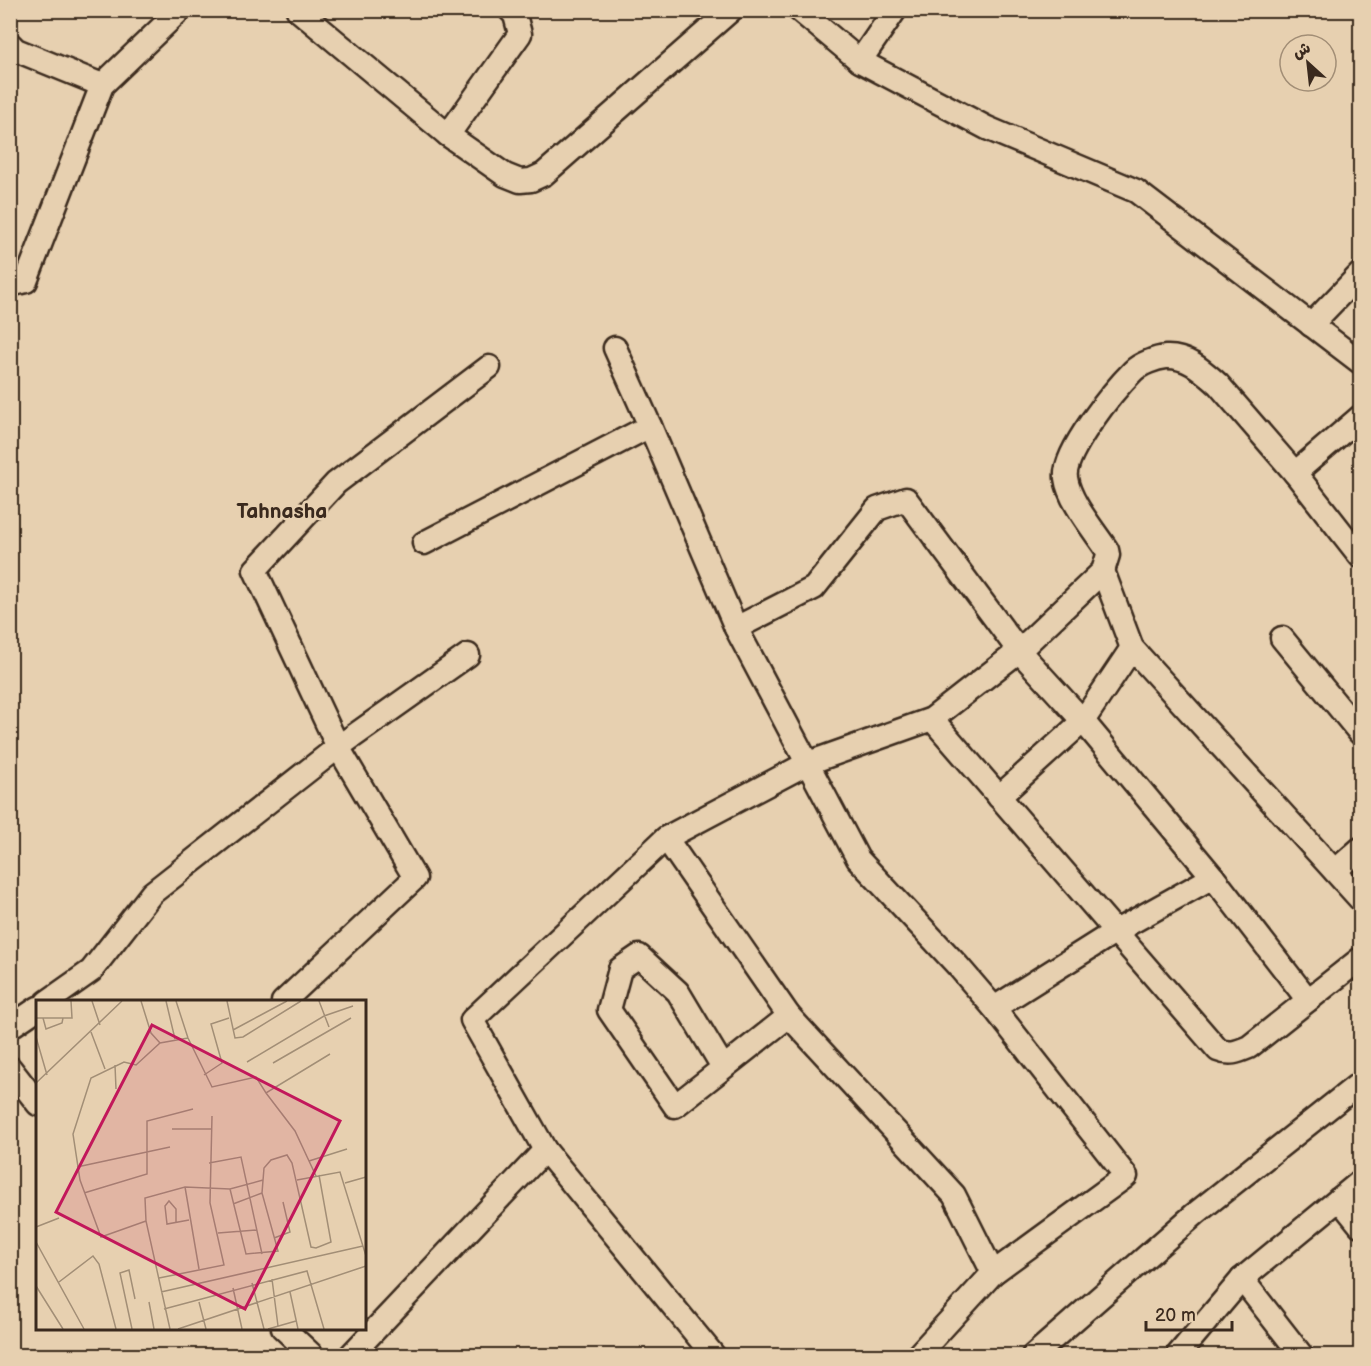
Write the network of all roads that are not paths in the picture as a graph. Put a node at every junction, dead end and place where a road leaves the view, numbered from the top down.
1 (298, 10) edge
2 (510, 10) edge
3 (731, 10) edge
4 (799, 10) edge
5 (895, 10) edge
6 (176, 12) edge
7 (10, 44) edge
8 (860, 61) junction
9 (102, 85) junction
10 (448, 135) junction
11 (1360, 274) edge
12 (10, 285) edge
13 (1311, 325) junction
14 (615, 348) dead end
15 (1360, 362) edge
16 (489, 367) dead end
17 (1360, 417) edge
18 (650, 426) junction
19 (1295, 473) junction
20 (424, 543) dead end
21 (1360, 556) edge
22 (1103, 571) junction
23 (736, 628) junction
24 (1282, 638) dead end
25 (1132, 648) junction
26 (1019, 651) junction
27 (468, 655) dead end
28 (932, 719) junction
29 (1083, 721) junction
30 (1360, 733) edge
31 (338, 747) junction
32 (808, 763) junction
33 (999, 797) junction
34 (666, 838) junction
35 (1360, 849) edge
36 (1335, 871) junction
37 (1213, 877) junction
38 (1360, 899) edge
39 (1116, 931) junction
40 (1360, 959) edge
41 (50, 1000) edge
42 (285, 1000) edge
43 (1308, 1000) junction
44 (994, 1008) junction
45 (36, 1009) edge
46 (789, 1016) junction
47 (10, 1027) edge
48 (723, 1067) junction
49 (10, 1068) edge
50 (1360, 1083) edge
51 (36, 1101) edge
52 (545, 1150) junction
53 (1360, 1182) edge
54 (1339, 1199) junction
55 (1360, 1225) edge
56 (993, 1273) junction
57 (1242, 1280) junction
58 (284, 1330) edge
59 (313, 1356) edge
60 (350, 1356) edge
61 (714, 1356) edge
62 (917, 1356) edge
63 (1033, 1356) edge
64 (1177, 1356) edge
65 (1302, 1356) edge

1 - 10 street
2 - 10 street
3 - 10 street
4 - 8 street
5 - 8 street
6 - 9 street
7 - 9 street
8 - 13 street
9 - 12 street
11 - 13 street
13 - 15 street
14 - 18 street
16 - 31 street
17 - 19 street
18 - 20 street
18 - 23 street
19 - 21 street
19 - 22 street
22 - 25 street
22 - 26 street
23 - 26 street
23 - 32 street
24 - 30 street
25 - 29 street
25 - 36 street
26 - 28 street
26 - 29 street
27 - 31 street
28 - 32 street
28 - 33 street
29 - 33 street
29 - 37 street
31 - 41 street
31 - 42 street
32 - 34 street
32 - 44 street
33 - 39 street
34 - 46 street
34 - 52 street
35 - 36 street
36 - 38 street
37 - 39 street
37 - 43 street
39 - 43 street
39 - 44 street
40 - 43 street
44 - 56 street
45 - 47 street
46 - 48 street
46 - 56 street
48 - 48 street
49 - 51 street
50 - 63 street
52 - 60 street
52 - 61 street
53 - 54 street
54 - 55 street
54 - 57 street
56 - 62 street
57 - 64 street
57 - 65 street
58 - 59 street

